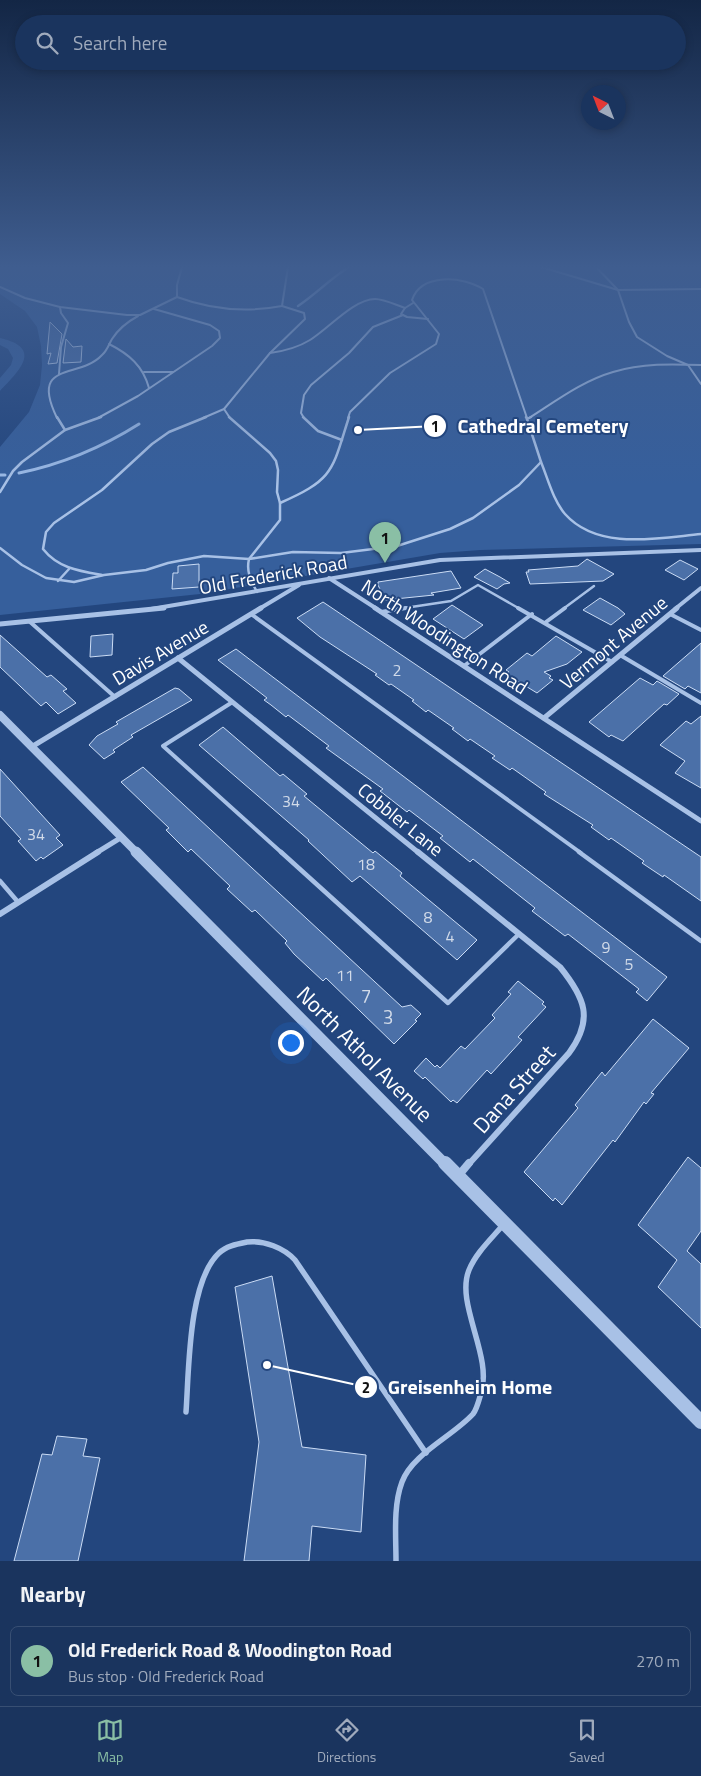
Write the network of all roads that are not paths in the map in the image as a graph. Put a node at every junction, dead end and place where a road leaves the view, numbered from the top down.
1 (63, 340) edge
2 (112, 340) edge
3 (219, 340) edge
4 (283, 340) edge
5 (312, 340) edge
6 (361, 340) edge
7 (437, 340) edge
8 (500, 340) edge
9 (641, 340) edge
10 (109, 344) junction
11 (270, 353) junction
12 (667, 356) junction
13 (661, 365) junction
14 (688, 365) junction
15 (701, 365) edge
16 (175, 371) junction
17 (144, 372) junction
18 (59, 374) junction
19 (701, 384) edge
20 (149, 388) junction
21 (224, 410) junction
22 (527, 419) junction
23 (65, 430) junction
24 (342, 440) junction
25 (541, 462) junction
26 (0, 492) edge
27 (280, 503) junction
28 (701, 534) edge
29 (0, 548) edge
30 (701, 550) edge
31 (249, 559) junction
32 (69, 568) junction
33 (104, 575) junction
34 (329, 578) junction
35 (58, 581) junction
36 (304, 583) junction
37 (594, 586) dead end
38 (701, 588) edge
39 (257, 592) junction
40 (381, 612) junction
41 (251, 614) junction
42 (532, 614) junction
43 (670, 614) junction
44 (29, 621) junction
45 (546, 622) junction
46 (0, 624) edge
47 (701, 630) edge
48 (620, 655) junction
49 (178, 658) junction
50 (612, 662) junction
51 (464, 666) junction
52 (115, 697) junction
53 (231, 702) junction
54 (701, 703) edge
55 (0, 715) edge
56 (544, 718) junction
57 (33, 746) junction
58 (701, 821) edge
59 (123, 836) junction
60 (0, 881) edge
61 (18, 902) junction
62 (0, 914) edge
63 (520, 934) junction
64 (701, 941) edge
65 (585, 1018) joint
66 (458, 1177) junction
67 (504, 1224) junction
68 (186, 1412) dead end
69 (701, 1422) edge
70 (426, 1453) junction
71 (396, 1561) edge

1 - 18 lane
2 - 10 lane
3 - 16 lane
4 - 11 lane
5 - 11 lane
6 - 24 lane
7 - 24 lane
8 - 22 lane
9 - 12 lane
10 - 17 lane
10 - 18 lane
11 - 21 lane
12 - 13 lane
12 - 14 lane
13 - 14 lane
13 - 22 lane
14 - 15 lane
14 - 19 lane
16 - 17 lane
16 - 20 lane
17 - 20 lane
18 - 23 lane
20 - 23 lane
21 - 27 lane
21 - 32 lane
22 - 25 lane
23 - 26 lane
24 - 27 lane
25 - 28 lane
25 - 31 lane
27 - 31 lane
29 - 35 lane
30 - 34 street, Old Frederick Road
31 - 33 lane
31 - 39 lane
32 - 33 lane
32 - 35 lane
33 - 35 lane
34 - 36 street, Old Frederick Road
34 - 40 street, North Woodington Road
36 - 39 street, Old Frederick Road
36 - 41 street, Davis Avenue
37 - 45 lane
38 - 43 street, Vermont Avenue
39 - 44 street, Old Frederick Road
40 - 42 lane
40 - 51 street, North Woodington Road
41 - 49 street, Davis Avenue
41 - 64 lane
42 - 45 lane
42 - 51 lane
43 - 47 lane
43 - 48 street, Vermont Avenue
44 - 46 street, Old Frederick Road
44 - 52 lane
45 - 50 lane
48 - 50 street, Vermont Avenue
48 - 54 lane
49 - 52 street, Davis Avenue
49 - 53 street, Cobbler Lane
50 - 56 street, Vermont Avenue
51 - 56 street, North Woodington Road
52 - 57 street, Davis Avenue
53 - 63 street, Cobbler Lane
53 - 63 lane
55 - 57 street, North Athol Avenue
56 - 58 street, North Woodington Road
57 - 59 street, North Athol Avenue
59 - 61 street
59 - 66 street, North Athol Avenue
60 - 61 lane
61 - 62 street
63 - 65 street, Cobbler Lane
65 - 66 street, Dana Street
66 - 67 street, North Athol Avenue
67 - 69 street, North Athol Avenue
67 - 70 lane
68 - 70 lane
70 - 71 lane

